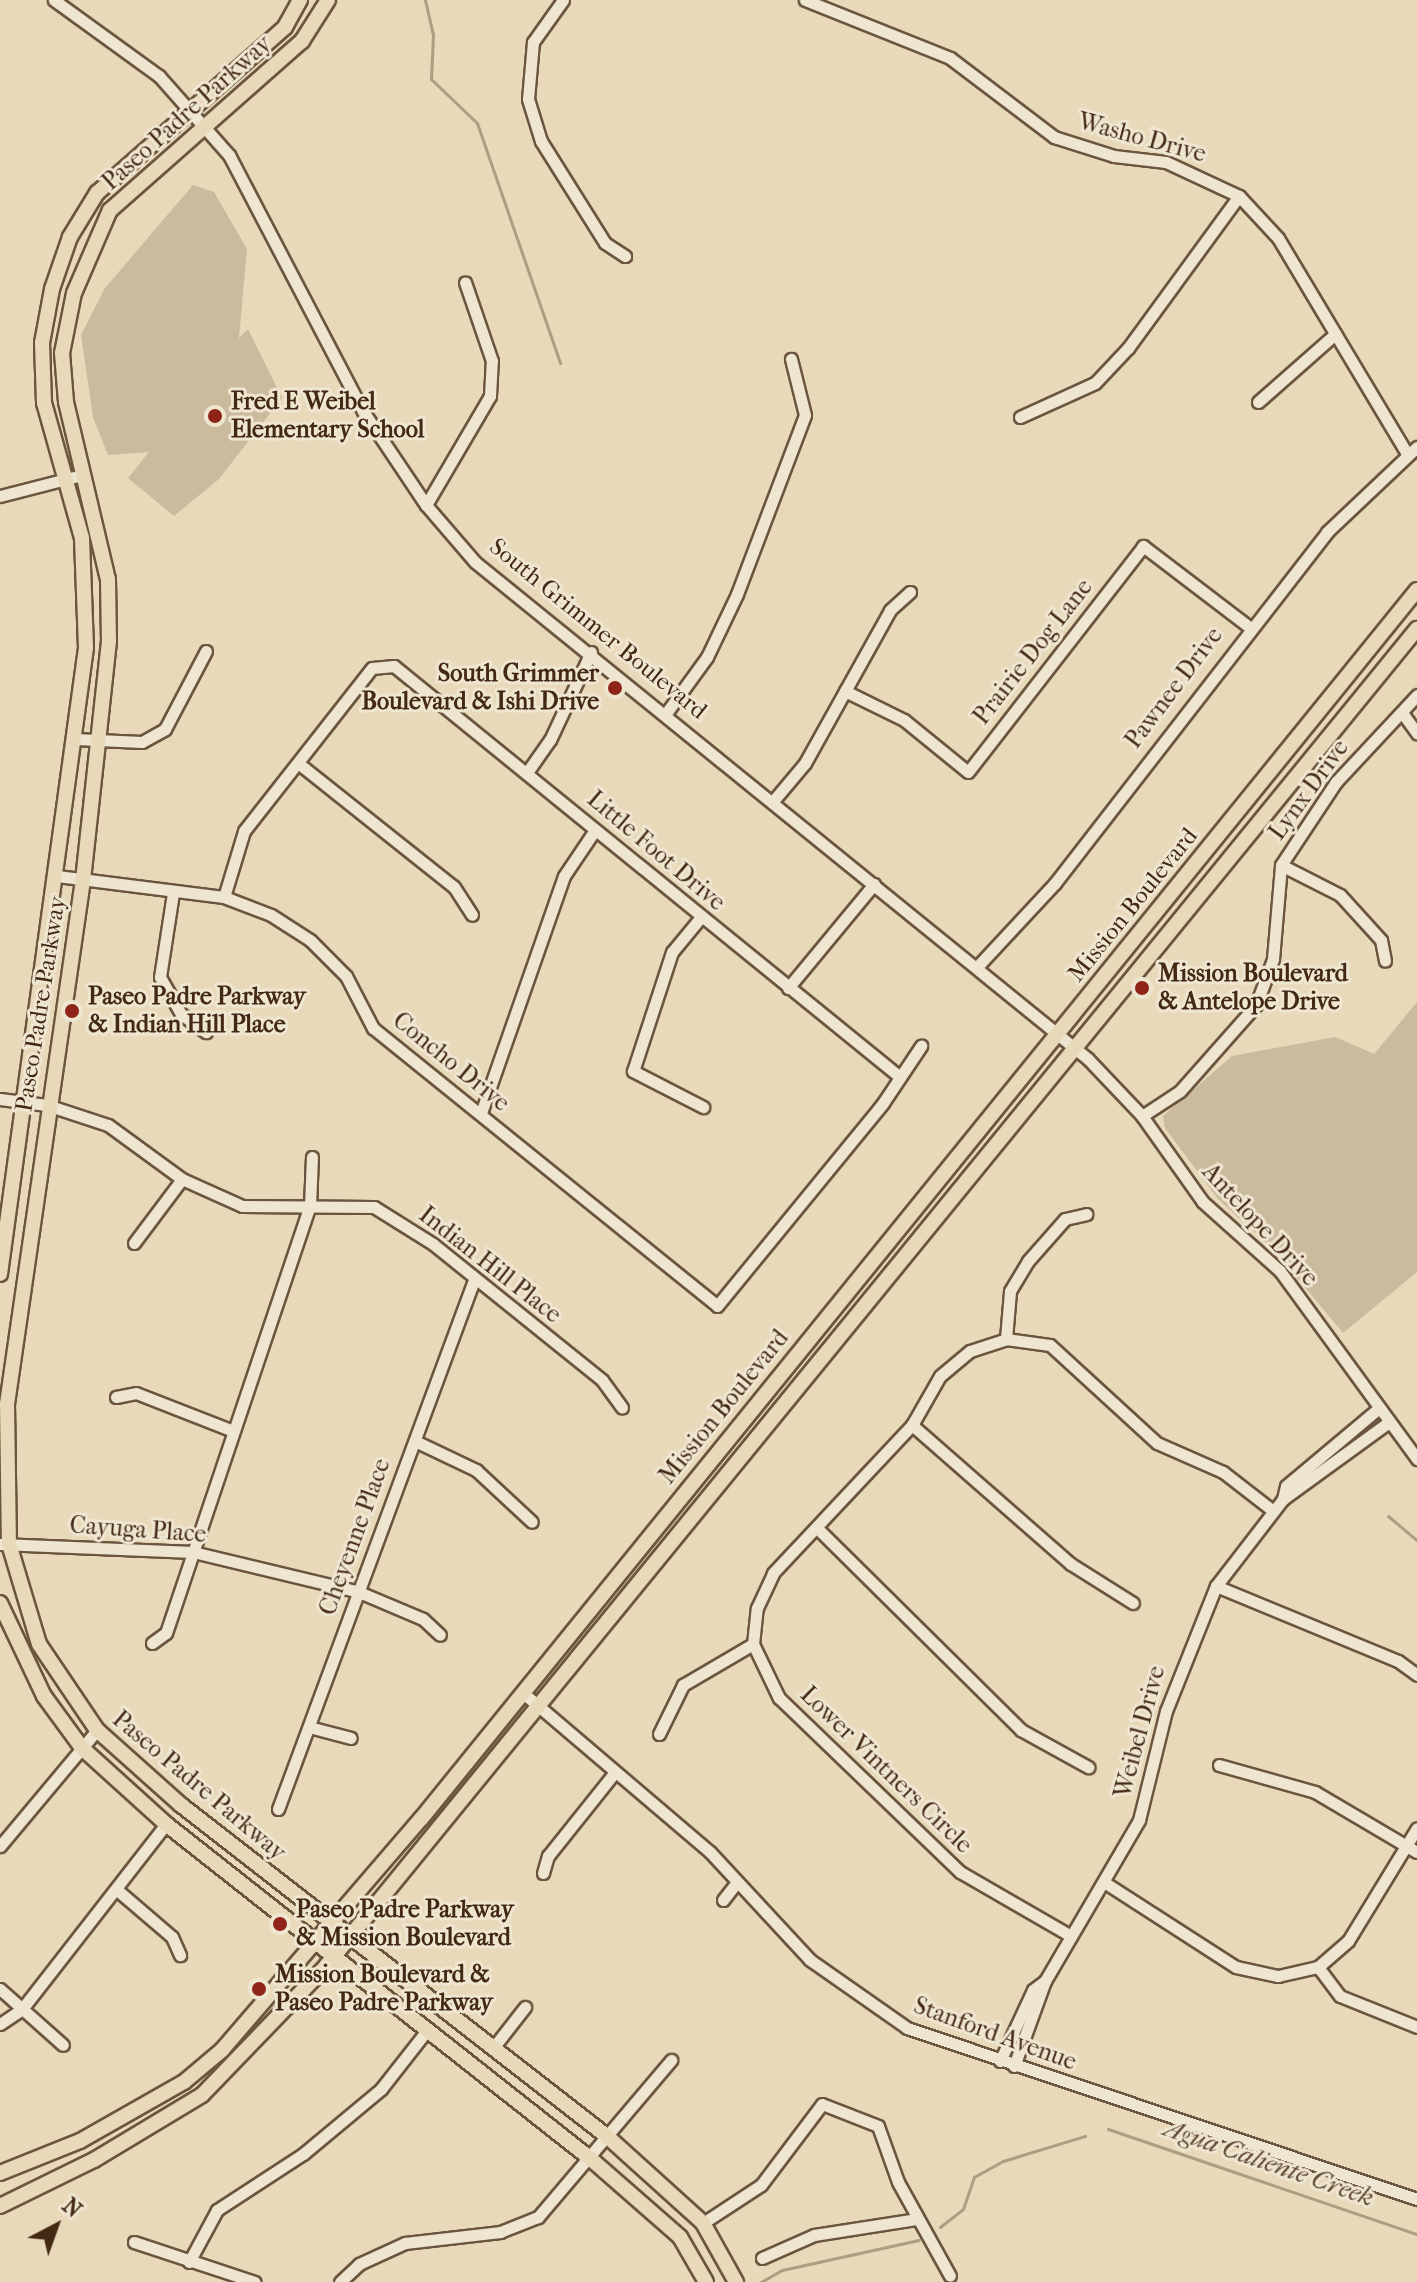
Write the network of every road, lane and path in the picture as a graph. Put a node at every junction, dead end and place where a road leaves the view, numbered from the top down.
1 (54, 0) edge
2 (300, 0) edge
3 (328, 0) edge
4 (563, 0) edge
5 (805, 0) edge
6 (191, 109) junction
7 (203, 124) junction
8 (1239, 196) junction
9 (625, 256) dead end
10 (465, 282) dead end
11 (1335, 334) junction
12 (791, 359) dead end
13 (1258, 402) dead end
14 (1020, 417) dead end
15 (1413, 451) edge
16 (82, 475) junction
17 (64, 480) junction
18 (0, 496) edge
19 (426, 505) junction
20 (1417, 590) edge
21 (910, 592) dead end
22 (1248, 626) junction
23 (1417, 629) edge
24 (206, 651) dead end
25 (591, 652) junction
26 (845, 691) junction
27 (1417, 695) edge
28 (667, 712) junction
29 (1403, 714) junction
30 (1417, 733) edge
31 (75, 739) junction
32 (100, 742) junction
33 (298, 763) junction
34 (528, 771) junction
35 (774, 800) junction
36 (595, 830) junction
37 (1281, 865) junction
38 (57, 876) junction
39 (83, 880) junction
40 (874, 884) junction
41 (173, 893) junction
42 (224, 897) junction
43 (472, 915) dead end
44 (701, 917) junction
45 (1385, 961) dead end
46 (977, 967) junction
47 (788, 988) junction
48 (206, 1032) dead end
49 (1056, 1034) junction
50 (921, 1046) dead end
51 (1073, 1048) junction
52 (900, 1077) junction
53 (0, 1099) edge
54 (24, 1102) junction
55 (47, 1105) junction
56 (703, 1107) dead end
57 (481, 1113) junction
58 (1142, 1116) junction
59 (312, 1157) dead end
60 (182, 1179) junction
61 (310, 1206) junction
62 (1086, 1214) dead end
63 (134, 1243) dead end
64 (0, 1274) edge
65 (474, 1280) junction
66 (1006, 1339) junction
67 (116, 1397) dead end
68 (622, 1408) dead end
69 (1379, 1408) junction
70 (1389, 1422) junction
71 (912, 1425) junction
72 (231, 1430) junction
73 (415, 1441) junction
74 (1417, 1459) edge
75 (1283, 1499) junction
76 (1272, 1510) junction
77 (532, 1522) dead end
78 (817, 1528) junction
79 (4, 1544) edge
80 (193, 1552) junction
81 (1216, 1586) junction
82 (359, 1592) junction
83 (0, 1603) edge
84 (1133, 1603) dead end
85 (440, 1635) dead end
86 (152, 1643) dead end
87 (753, 1644) junction
88 (1417, 1675) edge
89 (522, 1692) junction
90 (541, 1709) junction
91 (309, 1727) junction
92 (97, 1730) junction
93 (659, 1734) dead end
94 (351, 1738) dead end
95 (82, 1748) junction
96 (1219, 1765) dead end
97 (1088, 1767) dead end
98 (615, 1772) junction
99 (278, 1809) dead end
100 (166, 1824) junction
101 (1417, 1828) edge
102 (0, 1846) edge
103 (1412, 1849) edge
104 (543, 1873) dead end
105 (737, 1882) junction
106 (1107, 1884) junction
107 (116, 1889) junction
108 (723, 1900) dead end
109 (333, 1924) junction
110 (1071, 1936) junction
111 (350, 1938) junction
112 (317, 1942) junction
113 (180, 1955) dead end
114 (335, 1956) junction
115 (1318, 1967) junction
116 (1045, 1981) junction
117 (0, 1989) edge
118 (525, 2007) dead end
119 (22, 2009) junction
120 (0, 2024) edge
121 (1417, 2027) edge
122 (428, 2029) junction
123 (63, 2045) dead end
124 (493, 2048) junction
125 (671, 2060) dead end
126 (1000, 2061) junction
127 (1014, 2066) junction
128 (609, 2138) junction
129 (592, 2160) junction
130 (0, 2173) edge
131 (1417, 2199) edge
132 (0, 2206) edge
133 (916, 2219) junction
134 (703, 2223) junction
135 (134, 2242) dead end
136 (762, 2258) dead end
137 (189, 2262) junction
138 (950, 2276) dead end
139 (255, 2282) edge
140 (340, 2282) edge
141 (706, 2282) edge
142 (736, 2282) edge

1 - 6 street, South Grimmer Boulevard
2 - 6 main road, Paseo Padre Parkway
3 - 7 main road, Paseo Padre Parkway
4 - 9 street
5 - 8 street, Washo Drive
6 - 7 street, South Grimmer Boulevard
6 - 17 main road, Paseo Padre Parkway
7 - 16 main road, Paseo Padre Parkway
7 - 19 street, South Grimmer Boulevard
8 - 11 street, Washo Drive
8 - 14 street
10 - 19 street
11 - 13 street
11 - 15 street, Washo Drive
12 - 28 street
15 - 22 street, Pawnee Drive
16 - 17 street
16 - 32 main road, Paseo Padre Parkway
17 - 18 street
17 - 31 main road, Paseo Padre Parkway
19 - 25 street, South Grimmer Boulevard
20 - 49 main road, Mission Boulevard
21 - 26 street
22 - 26 street, Prairie Dog Lane
22 - 46 street, Pawnee Drive
23 - 51 main road, Mission Boulevard
24 - 32 street
25 - 28 street, South Grimmer Boulevard
25 - 34 street
26 - 35 street
27 - 29 street, Lynx Drive
28 - 35 street, South Grimmer Boulevard
29 - 30 street
29 - 37 street, Lynx Drive
31 - 32 street
31 - 38 main road, Paseo Padre Parkway
32 - 39 main road, Paseo Padre Parkway
33 - 34 street, Little Foot Drive
33 - 42 street
33 - 43 street
34 - 36 street, Little Foot Drive
35 - 40 street, South Grimmer Boulevard
36 - 44 street, Little Foot Drive
36 - 57 street
37 - 45 street
37 - 58 street, Lynx Drive
38 - 39 street, Concho Drive
38 - 54 main road, Paseo Padre Parkway
39 - 41 street, Concho Drive
39 - 55 main road, Paseo Padre Parkway
40 - 46 street, South Grimmer Boulevard
40 - 47 street
41 - 42 street, Concho Drive
41 - 48 street
42 - 57 street, Concho Drive
44 - 47 street, Little Foot Drive
44 - 56 street
46 - 49 street, South Grimmer Boulevard
47 - 52 street, Little Foot Drive
49 - 51 street, Antelope Drive
49 - 89 main road, Mission Boulevard
50 - 52 street
51 - 58 street, Antelope Drive
51 - 90 main road, Mission Boulevard
52 - 57 street, Concho Drive
53 - 54 street, Indian Hill Place
54 - 55 street, Indian Hill Place
54 - 64 main road, Paseo Padre Parkway
55 - 60 street, Indian Hill Place
55 - 79 main road, Paseo Padre Parkway
58 - 69 street, Antelope Drive
59 - 61 street
60 - 61 street, Indian Hill Place
60 - 63 street
61 - 65 street, Indian Hill Place
61 - 72 street
62 - 66 street
65 - 68 street, Indian Hill Place
65 - 73 street, Cheyenne Place
66 - 71 street
66 - 76 street
67 - 72 street
69 - 70 street, Antelope Drive
69 - 75 street, Weibel Drive
70 - 74 street, Antelope Drive
70 - 75 street, Weibel Drive
71 - 78 street
71 - 84 street
72 - 80 street
73 - 77 street
73 - 82 street, Cheyenne Place
75 - 76 street, Weibel Drive
76 - 81 street, Weibel Drive
78 - 87 street
78 - 97 street
79 - 80 street, Cayuga Place
79 - 92 main road, Paseo Padre Parkway
80 - 82 street, Cayuga Place
80 - 86 street
81 - 88 street
81 - 106 street, Weibel Drive
82 - 85 street, Cayuga Place
82 - 91 street, Cheyenne Place
83 - 95 main road, Paseo Padre Parkway
87 - 93 street
87 - 110 street, Lower Vintners Circle
89 - 90 street, Stanford Avenue
89 - 109 main road, Mission Boulevard
90 - 98 street, Stanford Avenue
90 - 111 main road, Mission Boulevard
91 - 94 street
91 - 99 street, Cheyenne Place
92 - 95 street
92 - 109 main road, Paseo Padre Parkway
95 - 100 main road, Paseo Padre Parkway
95 - 102 street
96 - 103 street
98 - 104 street
98 - 105 street, Stanford Avenue
100 - 107 street
100 - 112 main road, Paseo Padre Parkway
101 - 103 street
103 - 115 street
105 - 108 street
105 - 126 street, Stanford Avenue
106 - 110 street, Weibel Drive
106 - 115 street
107 - 113 street
107 - 119 street
109 - 111 main road, Paseo Padre Parkway
109 - 112 main road, Mission Boulevard
110 - 116 street, Weibel Drive
111 - 114 main road, Mission Boulevard
111 - 124 main road, Paseo Padre Parkway
112 - 114 main road, Paseo Padre Parkway
112 - 130 main road, Mission Boulevard
114 - 122 main road, Paseo Padre Parkway
114 - 132 main road, Mission Boulevard
115 - 121 street
116 - 126 street, Weibel Drive
116 - 127 street, Weibel Drive
117 - 119 street
118 - 124 street
119 - 120 street
119 - 123 street
122 - 129 main road, Paseo Padre Parkway
122 - 137 street
124 - 128 main road, Paseo Padre Parkway
125 - 128 street
126 - 127 street, Stanford Avenue
127 - 131 street, Stanford Avenue
128 - 129 street
128 - 134 main road, Paseo Padre Parkway
129 - 140 street
129 - 141 main road, Paseo Padre Parkway
133 - 134 street
133 - 136 street
133 - 138 street
134 - 142 main road, Paseo Padre Parkway
135 - 137 street
137 - 139 street

